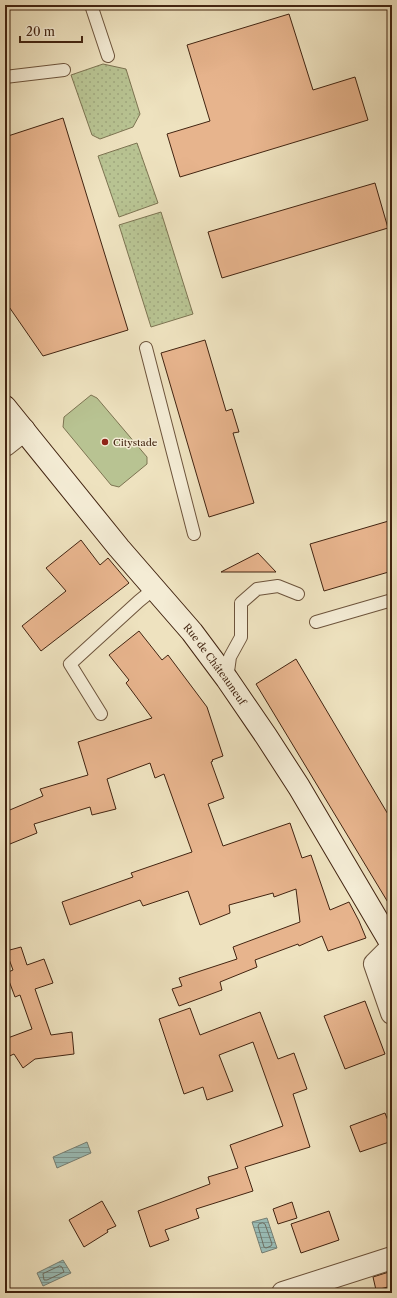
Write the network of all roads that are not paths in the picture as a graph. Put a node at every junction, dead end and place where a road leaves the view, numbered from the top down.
1 (91, 5) edge
2 (108, 56) dead end
3 (64, 70) dead end
4 (5, 77) edge
5 (146, 348) dead end
6 (5, 407) edge
7 (24, 430) junction
8 (5, 445) edge
9 (194, 534) dead end
10 (154, 588) junction
11 (298, 594) dead end
12 (392, 600) edge
13 (316, 622) dead end
14 (227, 679) junction
15 (101, 714) dead end
16 (392, 946) edge
17 (392, 1013) edge
18 (392, 1258) edge
19 (283, 1293) edge

1 - 2 lane
3 - 4 lane
5 - 9 lane
6 - 7 main road, Rue de Châteauneuf
7 - 8 main road
7 - 10 main road, Rue de Châteauneuf
10 - 14 main road, Rue de Châteauneuf
10 - 15 lane
11 - 14 lane
12 - 13 lane
14 - 16 main road, Rue de Châteauneuf
16 - 17 main road
18 - 19 main road

